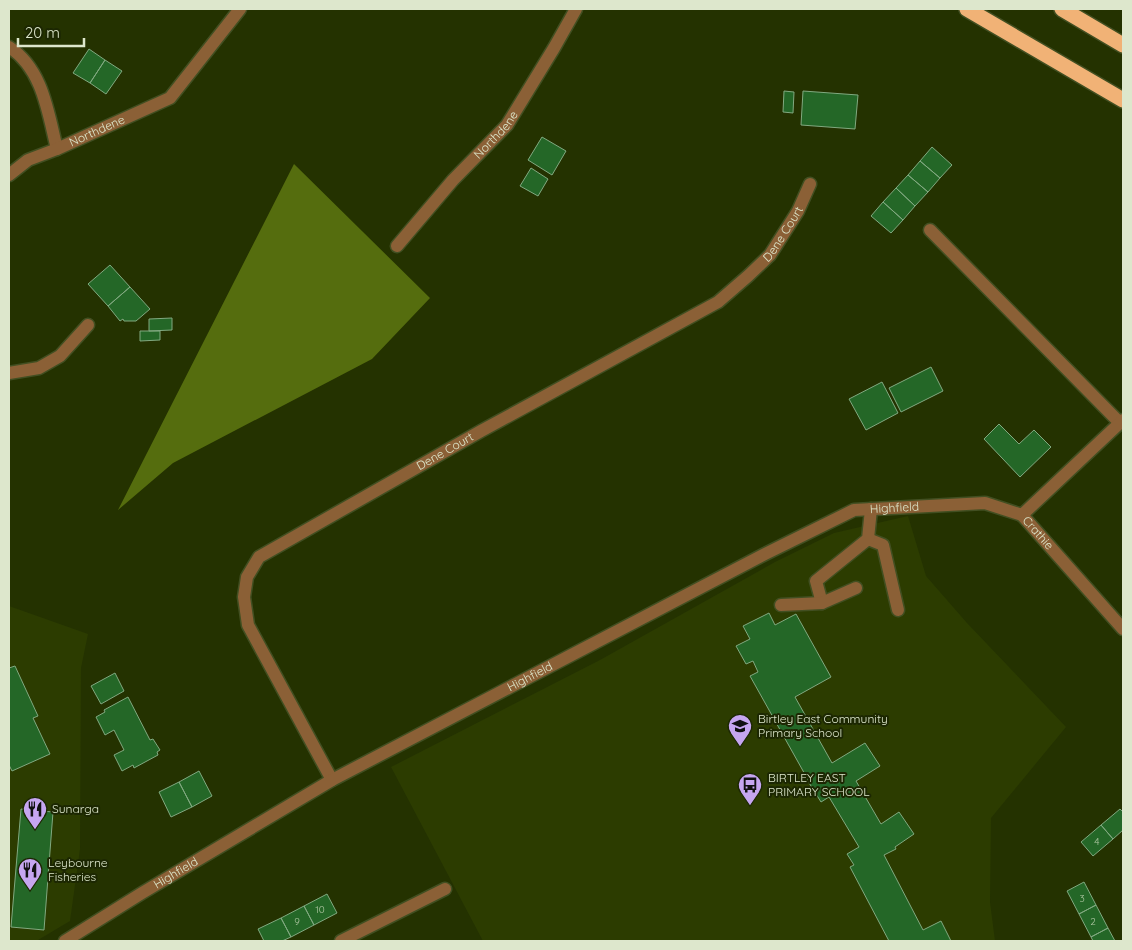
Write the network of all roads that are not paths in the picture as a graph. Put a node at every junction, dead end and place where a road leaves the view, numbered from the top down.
1 (240, 9) edge
2 (576, 9) edge
3 (967, 9) edge
4 (1062, 9) edge
5 (1123, 44) edge
6 (9, 48) edge
7 (1123, 100) edge
8 (57, 149) junction
9 (9, 175) edge
10 (810, 184) dead end
11 (930, 230) dead end
12 (397, 246) dead end
13 (88, 325) dead end
14 (9, 373) edge
15 (1122, 421) edge
16 (871, 509) junction
17 (1022, 515) junction
18 (868, 539) junction
19 (856, 588) dead end
20 (822, 603) junction
21 (780, 605) dead end
22 (898, 610) dead end
23 (1123, 629) edge
24 (332, 780) junction
25 (445, 889) dead end
26 (65, 941) edge
27 (341, 941) edge

1 - 8 street, Northdene
2 - 12 street, Northdene
3 - 7 highway
4 - 5 highway
6 - 8 street, Northdene
8 - 9 street, Northdene
10 - 24 street, Dene Court
11 - 15 street, Crathie
13 - 14 street
15 - 17 street, Crathie
16 - 17 street, Highfield
16 - 18 street
16 - 24 street, Highfield
17 - 23 street, Crathie
18 - 20 street
18 - 22 street
19 - 20 street
20 - 21 street
24 - 26 street, Highfield
25 - 27 street

